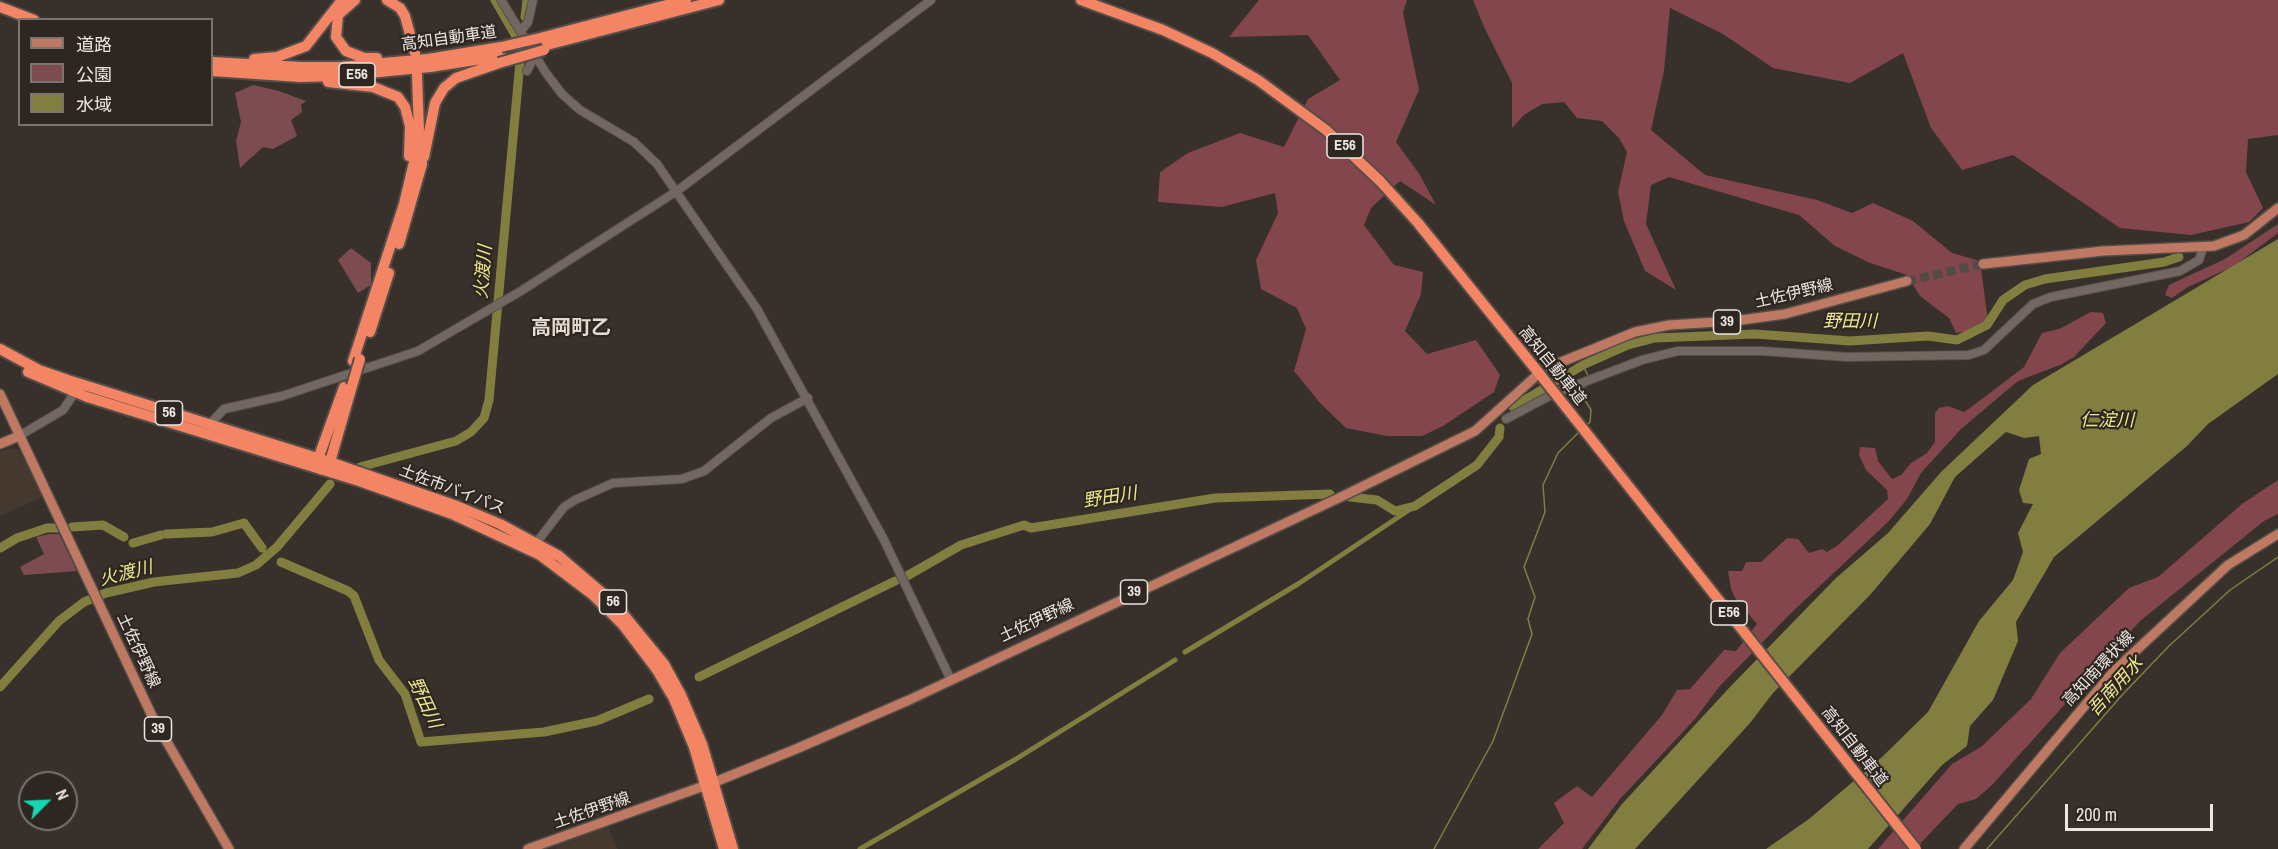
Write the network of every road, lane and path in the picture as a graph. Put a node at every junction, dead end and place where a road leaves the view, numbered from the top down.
1 (342, 0) edge
2 (355, 0) edge
3 (387, 0) edge
4 (399, 0) edge
5 (501, 0) edge
6 (533, 0) edge
7 (686, 0) edge
8 (719, 0) edge
9 (931, 0) edge
10 (1081, 0) edge
11 (0, 7) edge
12 (0, 14) edge
13 (29, 18) edge
14 (18, 20) edge
15 (520, 31) junction
16 (540, 47) junction
17 (421, 54) junction
18 (501, 55) junction
19 (213, 60) edge
20 (213, 60) edge
21 (213, 71) edge
22 (527, 71) dead end
23 (300, 77) junction
24 (422, 164) junction
25 (409, 178) junction
26 (676, 191) junction
27 (2278, 208) edge
28 (2203, 248) junction
29 (1983, 264) tunnel mouth
30 (1907, 280) tunnel mouth
31 (0, 349) edge
32 (0, 357) edge
33 (356, 360) junction
34 (1549, 368) dead end
35 (1539, 377) junction
36 (348, 387) junction
37 (77, 388) junction
38 (0, 394) edge
39 (808, 398) junction
40 (1506, 419) dead end
41 (205, 429) junction
42 (19, 436) junction
43 (0, 444) edge
44 (318, 459) junction
45 (332, 468) junction
46 (2278, 534) edge
47 (534, 546) junction
48 (950, 678) junction
49 (711, 784) junction
50 (229, 849) edge
51 (528, 849) edge
52 (724, 849) edge
53 (733, 849) edge
54 (1916, 849) edge
55 (1964, 849) edge

1 - 19 highway
2 - 17 highway
3 - 17 highway
4 - 17 highway
5 - 15 street
6 - 15 street
7 - 16 highway, 高知自動車道 / E56
8 - 16 highway
9 - 26 street
10 - 35 highway, 高知自動車道 / E56
11 - 13 highway
12 - 14 highway
15 - 16 street
16 - 18 highway, 高知自動車道 / E56, bridge
16 - 18 highway, bridge
16 - 22 street
16 - 26 street
17 - 18 highway, 高知自動車道 / E56
17 - 20 highway, 高知自動車道 / E56
18 - 23 highway, 高知自動車道 / E56
18 - 24 highway
21 - 23 highway, 高知自動車道 / E56
23 - 25 highway
24 - 25 highway
24 - 33 highway
25 - 33 highway
26 - 39 street
26 - 41 street
27 - 28 main road
28 - 29 main road
28 - 40 street
30 - 34 main road, 土佐伊野線 / 39
31 - 37 highway, 土佐市バイパス / 56
32 - 37 highway, 土佐市バイパス / 56
33 - 36 highway, bridge
35 - 48 main road, 土佐伊野線 / 39
35 - 54 highway, 高知自動車道 / E56, bridge
36 - 44 highway
36 - 45 highway
37 - 41 highway, 土佐市バイパス / 56
37 - 42 street
38 - 42 main road, 土佐伊野線 / 39
39 - 47 street
39 - 48 street
41 - 44 highway, 土佐市バイパス / 56
41 - 45 highway, 土佐市バイパス / 56
42 - 43 main road
42 - 50 main road, 土佐伊野線 / 39
44 - 45 highway, 土佐市バイパス / 56
45 - 47 highway, 土佐市バイパス / 56
46 - 55 main road, 高知南環状線
47 - 49 highway, 土佐市バイパス / 56
48 - 49 main road, 土佐伊野線 / 39
49 - 51 main road, 土佐伊野線 / 39
49 - 52 highway, 土佐市バイパス / 56
49 - 53 highway, 土佐市バイパス / 56

